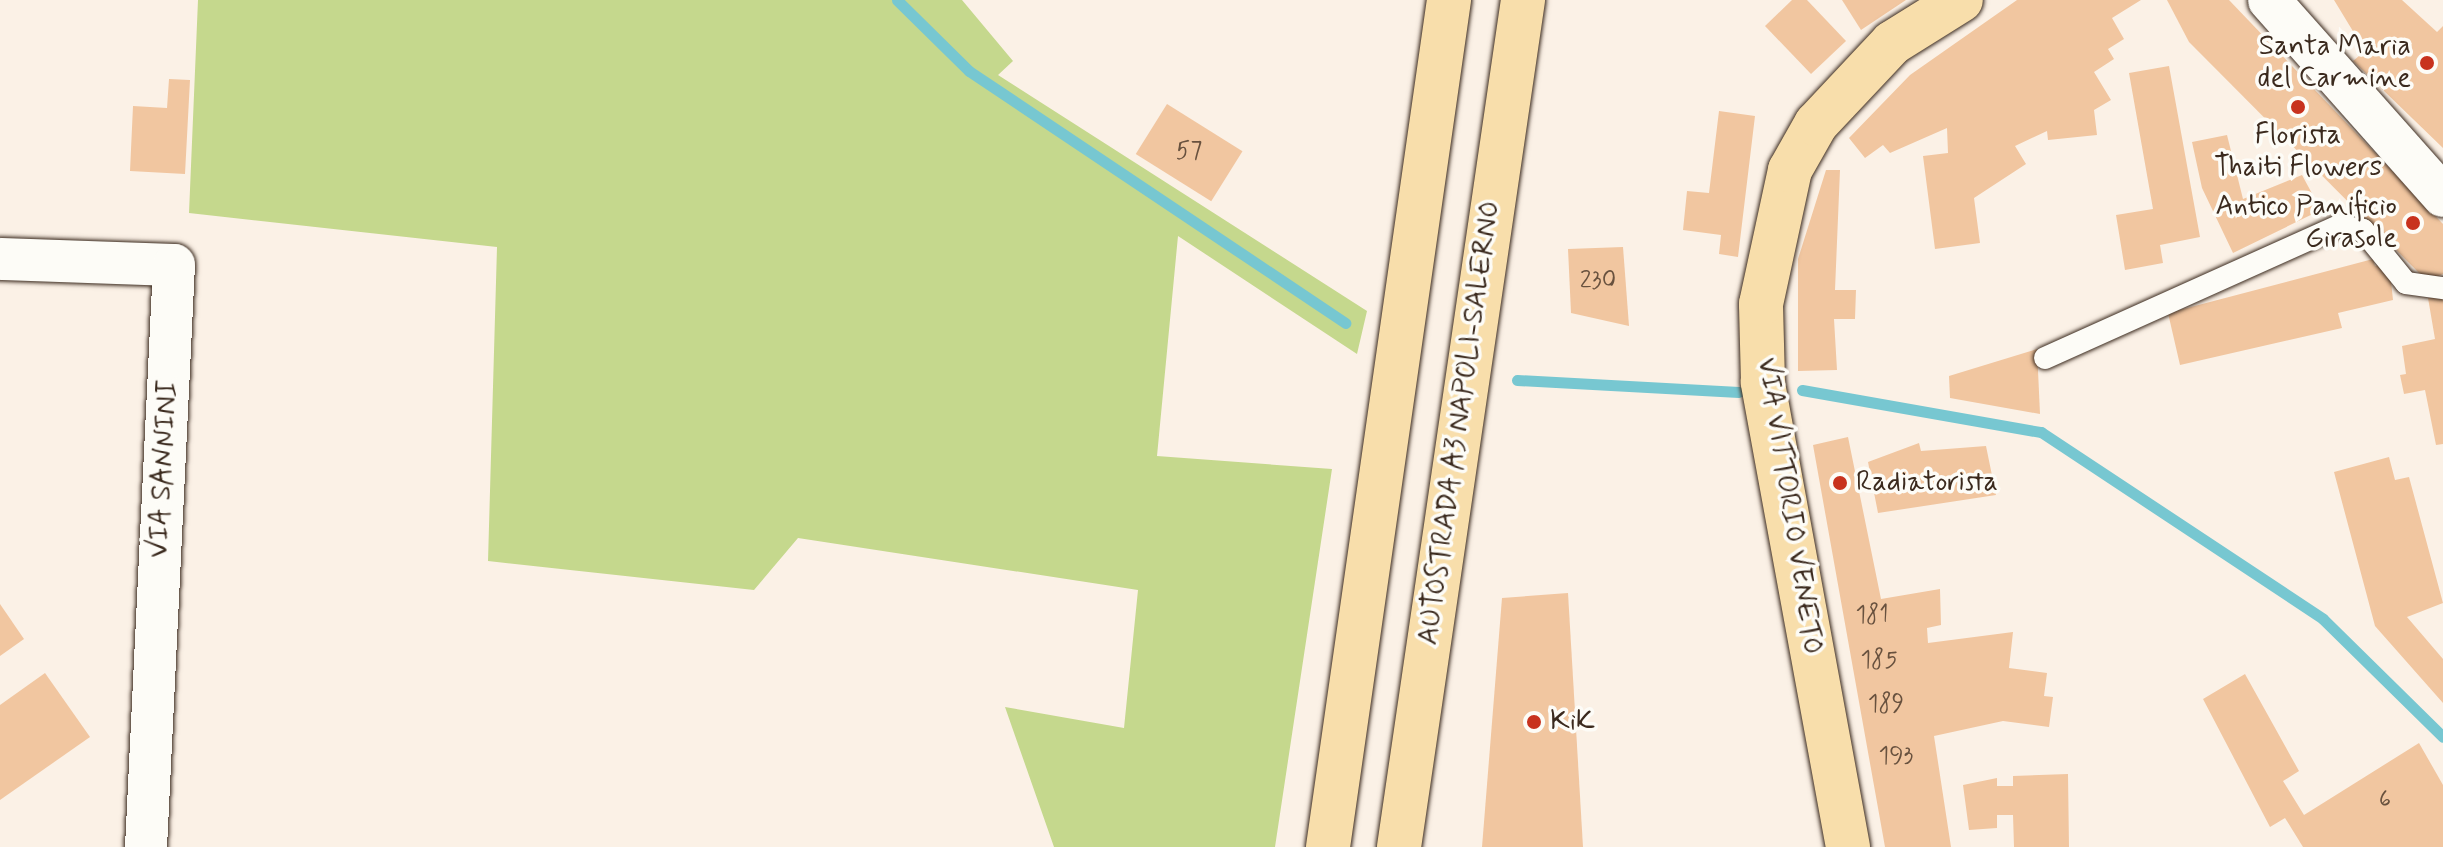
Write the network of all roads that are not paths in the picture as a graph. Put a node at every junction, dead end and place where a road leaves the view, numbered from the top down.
1 (1449, 0) edge
2 (1523, 0) edge
3 (1961, 0) edge
4 (2269, 0) edge
5 (2443, 196) edge
6 (0, 259) edge
7 (2443, 288) edge
8 (2045, 358) dead end
9 (1338, 765) junction
10 (146, 847) edge
11 (1311, 847) edge
12 (1328, 847) edge
13 (1399, 847) edge
14 (1848, 847) edge

1 - 9 main road
2 - 13 main road, AUTOSTRADA A3 NAPOLI-SALERNO
3 - 14 main road, VIA VITTORIO VENETO
4 - 5 street
6 - 10 street, VIA SANNINI
7 - 8 lane
9 - 11 main road
9 - 12 main road

